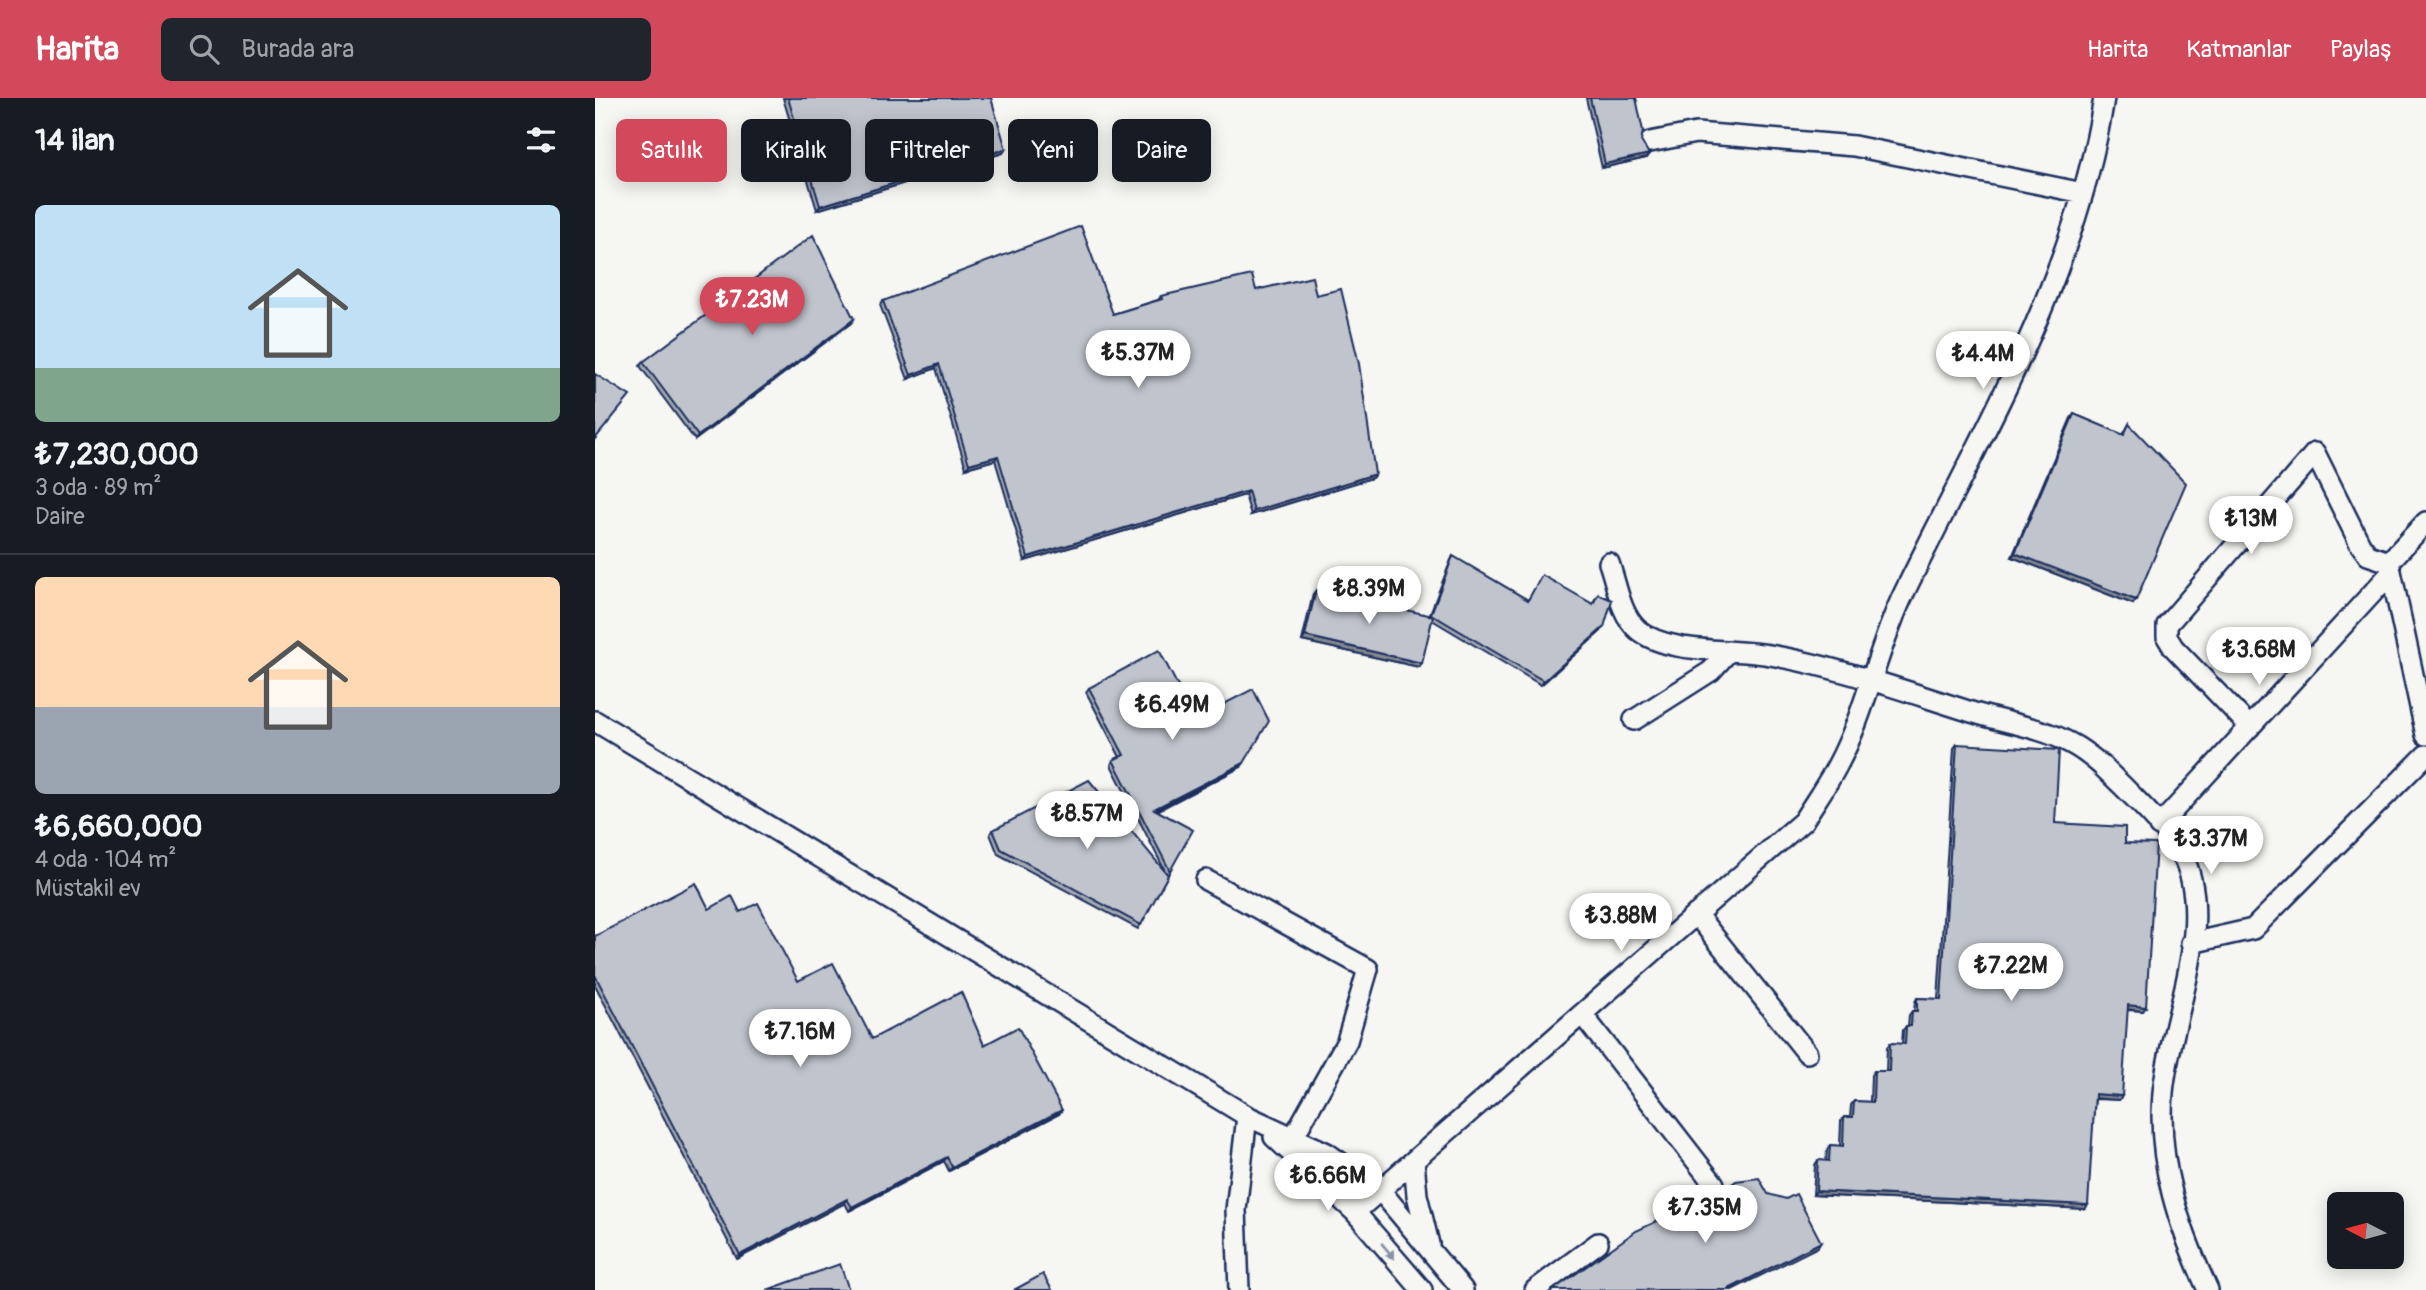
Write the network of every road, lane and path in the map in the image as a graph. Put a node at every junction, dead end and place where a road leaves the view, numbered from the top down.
1 (2104, 98) edge
2 (1650, 142) dead end
3 (2083, 193) junction
4 (2426, 522) edge
5 (1609, 563) dead end
6 (2389, 569) junction
7 (1729, 651) junction
8 (1870, 681) junction
9 (1635, 720) dead end
10 (595, 721) edge
11 (2425, 723) edge
12 (2250, 727) junction
13 (2426, 755) edge
14 (2159, 826) junction
15 (1206, 880) dead end
16 (1696, 914) junction
17 (2191, 943) junction
18 (1582, 1014) junction
19 (1807, 1053) dead end
20 (1249, 1117) junction
21 (1293, 1138) junction
22 (1414, 1161) junction
23 (1714, 1184) dead end
24 (1380, 1190) junction
25 (1355, 1212) junction
26 (1598, 1243) dead end
27 (1431, 1252) junction
28 (1239, 1290) edge
29 (1422, 1290) edge
30 (1463, 1290) edge
31 (1535, 1290) edge
32 (2208, 1290) edge

1 - 3 street
2 - 3 street
3 - 8 street
4 - 6 street
5 - 7 street
6 - 11 street
6 - 12 street
6 - 12 street
7 - 8 street
7 - 9 street
8 - 14 street
8 - 16 street
10 - 20 street
12 - 14 street
13 - 17 street
14 - 17 street
15 - 21 street
16 - 18 street
16 - 19 street
17 - 32 street
18 - 22 street
18 - 23 street
20 - 21 street
20 - 25 street
20 - 28 street
21 - 24 street
22 - 24 street
22 - 27 street
24 - 25 street
24 - 27 street
25 -> 29 street
26 - 31 street
27 - 30 street

